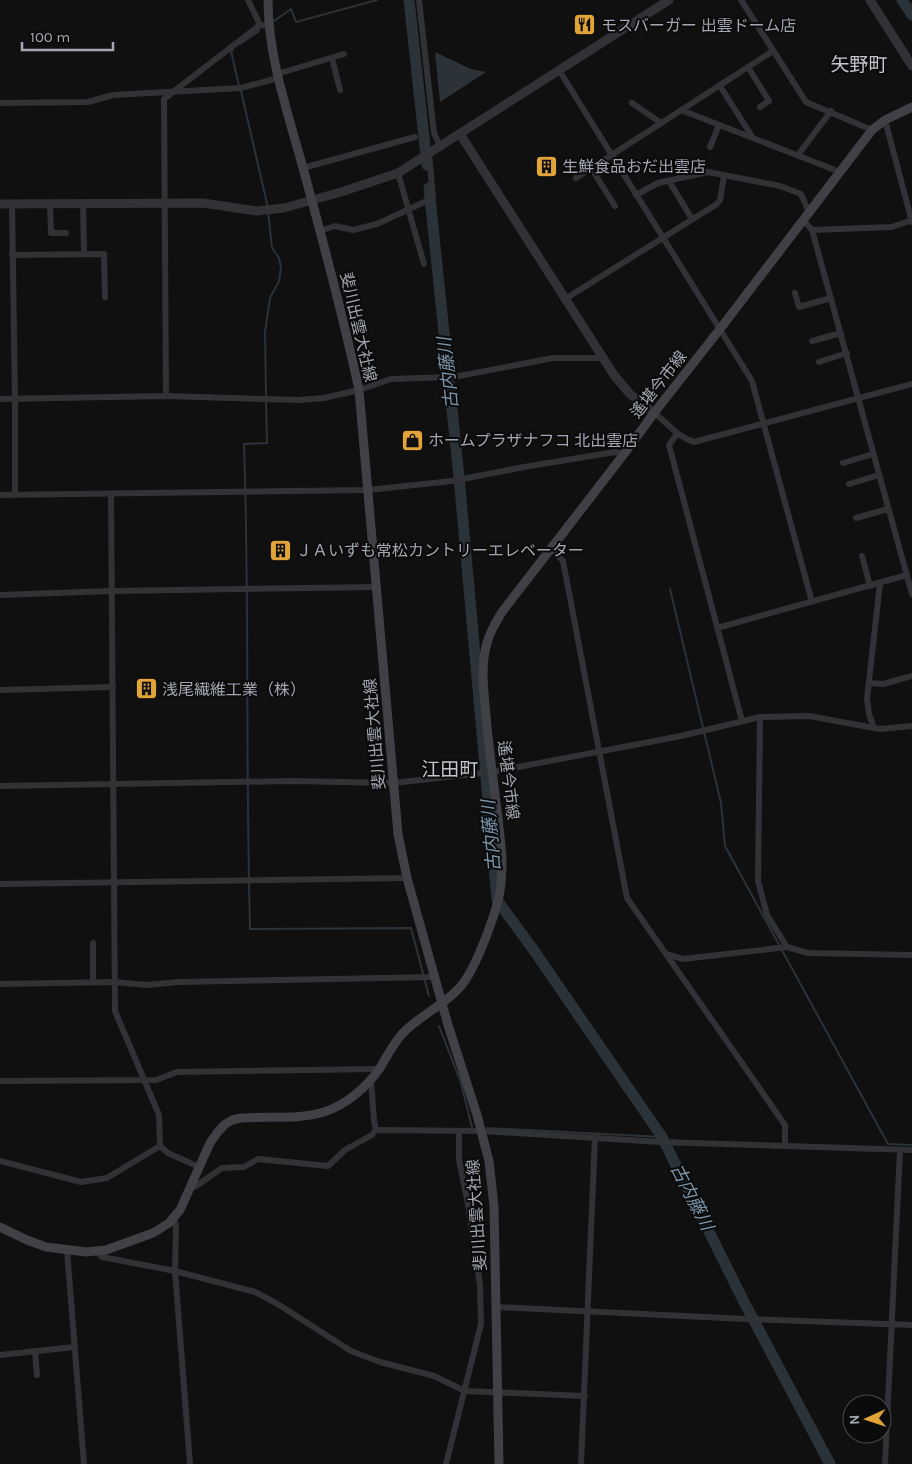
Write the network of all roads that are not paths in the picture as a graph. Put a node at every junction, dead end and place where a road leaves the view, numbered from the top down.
1 (248, 0) edge
2 (268, 0) edge
3 (419, 0) edge
4 (670, 0) edge
5 (741, 0) edge
6 (870, 0) edge
7 (264, 26) junction
8 (774, 51) junction
9 (344, 54) dead end
10 (332, 58) junction
11 (912, 66) edge
12 (748, 67) junction
13 (559, 70) junction
14 (278, 76) junction
15 (720, 86) junction
16 (340, 90) dead end
17 (175, 91) junction
18 (0, 103) edge
19 (632, 103) dead end
20 (760, 106) dead end
21 (912, 108) edge
22 (681, 110) junction
23 (830, 112) junction
24 (885, 120) junction
25 (661, 123) junction
26 (719, 125) junction
27 (872, 130) junction
28 (460, 134) junction
29 (415, 137) dead end
30 (754, 139) junction
31 (440, 146) junction
32 (710, 148) dead end
33 (429, 153) junction
34 (798, 155) junction
35 (611, 156) junction
36 (303, 168) junction
37 (591, 168) junction
38 (840, 172) junction
39 (398, 173) junction
40 (724, 176) junction
41 (576, 178) dead end
42 (669, 181) junction
43 (636, 195) junction
44 (312, 200) junction
45 (165, 203) junction
46 (0, 204) edge
47 (12, 204) junction
48 (50, 204) junction
49 (83, 204) junction
50 (615, 206) dead end
51 (408, 210) junction
52 (806, 216) junction
53 (692, 219) junction
54 (912, 220) edge
55 (812, 230) junction
56 (320, 231) junction
57 (66, 233) dead end
58 (663, 237) junction
59 (84, 254) junction
60 (12, 255) junction
61 (424, 264) dead end
62 (795, 293) dead end
63 (105, 297) dead end
64 (831, 298) junction
65 (565, 299) junction
66 (720, 329) junction
67 (841, 333) junction
68 (812, 341) dead end
69 (847, 354) junction
70 (603, 358) junction
71 (819, 362) dead end
72 (912, 384) edge
73 (359, 390) junction
74 (166, 396) junction
75 (0, 399) edge
76 (15, 399) junction
77 (858, 399) junction
78 (654, 413) junction
79 (765, 423) junction
80 (677, 434) junction
81 (624, 454) junction
82 (873, 454) junction
83 (842, 463) dead end
84 (879, 475) junction
85 (849, 484) dead end
86 (368, 490) junction
87 (111, 494) junction
88 (0, 495) edge
89 (15, 495) junction
90 (888, 509) junction
91 (856, 518) dead end
92 (551, 548) junction
93 (862, 556) dead end
94 (907, 575) junction
95 (880, 583) junction
96 (870, 586) junction
97 (376, 587) junction
98 (112, 591) junction
99 (912, 594) edge
100 (0, 595) edge
101 (812, 602) junction
102 (717, 628) junction
103 (912, 676) edge
104 (869, 683) junction
105 (113, 687) junction
106 (0, 690) edge
107 (760, 717) junction
108 (742, 721) junction
109 (912, 726) edge
110 (874, 728) junction
111 (600, 751) junction
112 (492, 772) junction
113 (393, 783) junction
114 (114, 785) junction
115 (0, 786) edge
116 (407, 878) junction
117 (115, 882) junction
118 (0, 884) edge
119 (93, 943) dead end
120 (787, 947) junction
121 (666, 954) junction
122 (912, 955) edge
123 (435, 977) junction
124 (93, 982) junction
125 (115, 982) junction
126 (0, 984) edge
127 (442, 1004) junction
128 (379, 1069) junction
129 (145, 1080) junction
130 (370, 1080) junction
131 (0, 1081) edge
132 (376, 1130) junction
133 (459, 1130) junction
134 (482, 1131) junction
135 (594, 1137) junction
136 (784, 1145) junction
137 (160, 1146) junction
138 (900, 1150) junction
139 (912, 1150) edge
140 (0, 1162) edge
141 (199, 1167) junction
142 (191, 1187) junction
143 (173, 1219) junction
144 (0, 1227) edge
145 (67, 1250) junction
146 (97, 1252) junction
147 (175, 1271) junction
148 (496, 1307) junction
149 (588, 1311) junction
150 (891, 1324) junction
151 (912, 1325) edge
152 (74, 1347) junction
153 (35, 1351) junction
154 (0, 1355) edge
155 (37, 1375) dead end
156 (465, 1391) junction
157 (497, 1392) junction
158 (585, 1396) junction
159 (84, 1464) edge
160 (190, 1464) edge
161 (446, 1464) edge
162 (499, 1464) edge
163 (581, 1464) edge
164 (885, 1464) edge

1 - 7 street
2 - 7 main road, 斐川出雲大社線
3 - 31 street
4 - 13 street
5 - 8 street
6 - 11 street
7 - 14 main road, 斐川出雲大社線
7 - 17 street
8 - 12 street
8 - 23 street
9 - 10 street
10 - 14 street
10 - 16 street
12 - 15 street
12 - 20 street
13 - 28 street
13 - 35 street
14 - 17 street
14 - 36 main road, 斐川出雲大社線
15 - 22 street
15 - 30 street
17 - 18 street
17 - 45 street
19 - 25 street
21 - 24 main road, 遙堪今市線
22 - 25 street
22 - 26 street
23 - 27 street
23 - 34 street
24 - 27 main road, 遙堪今市線
24 - 54 street
25 - 35 street
26 - 30 street
26 - 32 street
27 - 38 main road, 遙堪今市線
28 - 31 street
28 - 65 street
29 - 36 street
30 - 34 street
31 - 33 street
33 - 39 street
33 - 51 street
34 - 38 street
35 - 37 street
35 - 43 street
36 - 44 main road, 斐川出雲大社線
37 - 41 street
37 - 50 street
38 - 52 main road, 遙堪今市線
39 - 44 street
39 - 51 street
40 - 42 street
40 - 52 street
40 - 53 street
42 - 43 street
42 - 53 street
43 - 58 street
44 - 45 street
44 - 56 main road, 斐川出雲大社線
45 - 49 street
45 - 74 street
46 - 47 street
47 - 48 street
47 - 60 street
48 - 49 street
48 - 57 street
49 - 59 street
51 - 56 street
51 - 61 street
52 - 55 street
52 - 66 main road, 遙堪今市線
53 - 58 street
54 - 55 street
55 - 64 street
56 - 73 main road, 斐川出雲大社線
58 - 65 street
58 - 66 street
59 - 60 street
59 - 63 street
60 - 76 street
62 - 64 street
64 - 67 street
65 - 70 street
66 - 78 main road, 遙堪今市線
66 - 79 street
67 - 68 street
67 - 69 street
69 - 71 street
69 - 77 street
70 - 73 street
70 - 78 street
72 - 77 street
73 - 74 street
73 - 86 main road, 斐川出雲大社線
74 - 76 street
75 - 76 street
76 - 89 street
77 - 79 street
77 - 82 street
78 - 80 street
78 - 81 main road, 遙堪今市線
79 - 80 street
79 - 101 street
80 - 102 street
81 - 86 street
81 - 92 main road, 遙堪今市線
82 - 83 street
82 - 84 street
84 - 85 street
84 - 90 street
86 - 87 street
86 - 97 main road, 斐川出雲大社線
87 - 89 street
87 - 98 street
88 - 89 street
90 - 91 street
90 - 94 street
92 - 111 street
92 - 112 main road, 遙堪今市線
93 - 96 street
94 - 95 street
94 - 99 street
95 - 96 street
95 - 104 street
96 - 101 street
97 - 98 street
97 - 113 main road, 斐川出雲大社線
98 - 100 street
98 - 105 street
101 - 102 street
102 - 108 street
103 - 104 street
104 - 110 street
105 - 106 street
105 - 114 street
107 - 108 street
107 - 110 street
107 - 120 street
108 - 111 street
109 - 110 street
111 - 112 street
111 - 121 street
112 - 113 street
112 - 127 main road, 遙堪今市線
113 - 114 street
113 - 116 main road, 斐川出雲大社線
114 - 115 street
114 - 117 street
116 - 117 street
116 - 123 main road, 斐川出雲大社線
117 - 118 street
117 - 125 street
119 - 124 street
120 - 121 street
120 - 122 street
121 - 136 street
123 - 125 street
123 - 127 main road, 斐川出雲大社線
124 - 125 street
124 - 126 street
125 - 129 street
127 - 128 main road, 遙堪今市線
127 - 134 main road, 斐川出雲大社線
128 - 129 street
128 - 130 main road, 遙堪今市線
129 - 131 street
129 - 137 street
130 - 132 street
130 - 141 main road, 遙堪今市線
132 - 133 street
132 - 142 street
133 - 134 street
133 - 156 street
134 - 135 street
134 - 148 main road, 斐川出雲大社線
135 - 136 street
135 - 149 street
136 - 138 street
137 - 140 street
137 - 141 street
138 - 139 street
138 - 150 street
141 - 142 main road, 遙堪今市線
142 - 143 main road, 遙堪今市線
143 - 146 main road, 遙堪今市線
143 - 147 street
144 - 145 main road, 遙堪今市線
145 - 146 main road, 遙堪今市線
145 - 152 street
146 - 147 street
147 - 156 street
147 - 160 street
148 - 149 street
148 - 157 main road, 斐川出雲大社線
149 - 150 street
149 - 158 street
150 - 151 street
150 - 164 street
152 - 153 street
152 - 159 street
153 - 154 street
153 - 155 street
156 - 157 street
156 - 161 street
157 - 158 street
157 - 162 main road, 斐川出雲大社線
158 - 163 street

